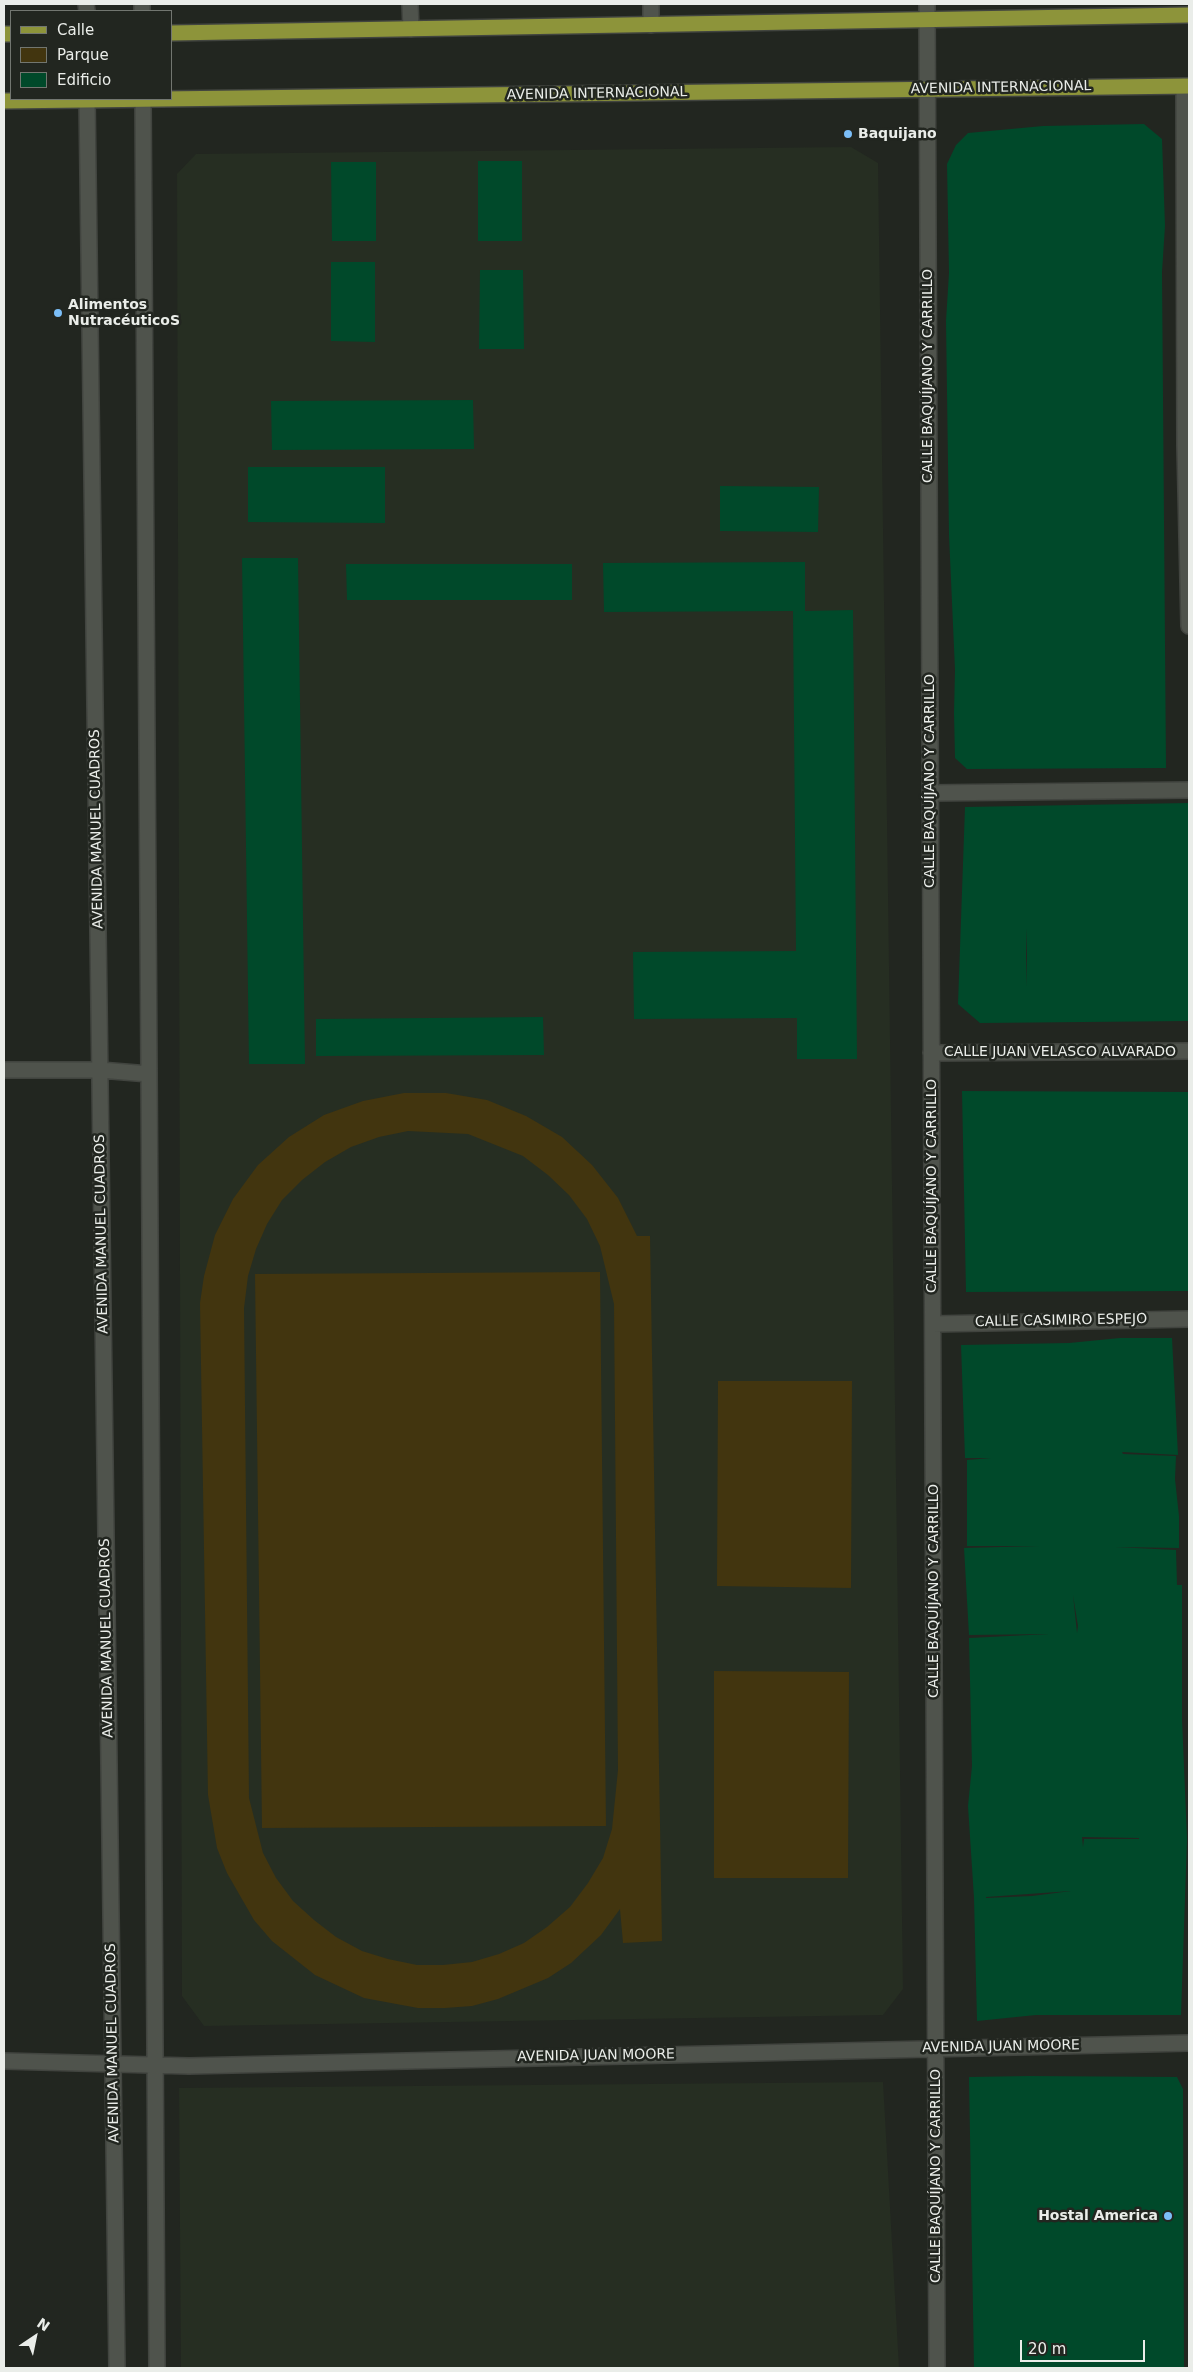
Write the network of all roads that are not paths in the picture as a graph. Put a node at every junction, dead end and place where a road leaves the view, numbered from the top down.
1 (410, 4) edge
2 (651, 4) edge
3 (927, 4) edge
4 (1181, 11) edge
5 (927, 19) junction
6 (651, 25) junction
7 (411, 29) junction
8 (172, 33) edge
9 (1187, 86) edge
10 (927, 90) junction
11 (87, 100) edge
12 (143, 100) edge
13 (172, 100) edge
14 (4, 101) edge
15 (1187, 446) edge
16 (1189, 626) edge
17 (1189, 790) edge
18 (930, 793) junction
19 (1189, 1051) edge
20 (931, 1053) junction
21 (4, 1070) edge
22 (100, 1070) junction
23 (149, 1074) junction
24 (1189, 1319) edge
25 (933, 1324) junction
26 (1189, 2043) edge
27 (935, 2049) junction
28 (4, 2061) edge
29 (112, 2064) junction
30 (156, 2066) junction
31 (117, 2368) edge
32 (157, 2368) edge
33 (937, 2368) edge

1 - 7 street
2 - 6 street
3 - 5 street, CALLE BAQUÍJANO Y CARRILLO
4 - 5 main road
5 - 6 main road
5 - 10 street, CALLE BAQUÍJANO Y CARRILLO
6 - 7 main road
7 - 8 main road
9 - 10 main road, AVENIDA INTERNACIONAL
9 - 15 street
10 - 13 main road, AVENIDA INTERNACIONAL
10 - 18 street, CALLE BAQUÍJANO Y CARRILLO
11 - 12 main road, AVENIDA INTERNACIONAL
11 - 14 main road, AVENIDA INTERNACIONAL
11 - 22 street, AVENIDA MANUEL CUADROS
12 - 23 street
15 - 16 street
17 - 18 street
18 - 20 street, CALLE BAQUÍJANO Y CARRILLO
19 - 20 street, CALLE JUAN VELASCO ALVARADO
20 - 25 street, CALLE BAQUÍJANO Y CARRILLO
21 - 22 street
22 - 23 street
22 - 29 street, AVENIDA MANUEL CUADROS
23 - 30 street
24 - 25 street, CALLE CASIMIRO ESPEJO
25 - 27 street, CALLE BAQUÍJANO Y CARRILLO
26 - 27 street, AVENIDA JUAN MOORE
27 - 30 street, AVENIDA JUAN MOORE
27 - 33 street, CALLE BAQUÍJANO Y CARRILLO
28 - 29 street, AVENIDA JUAN MOORE
29 - 30 street, AVENIDA JUAN MOORE
29 - 31 street, AVENIDA MANUEL CUADROS
30 - 32 street

